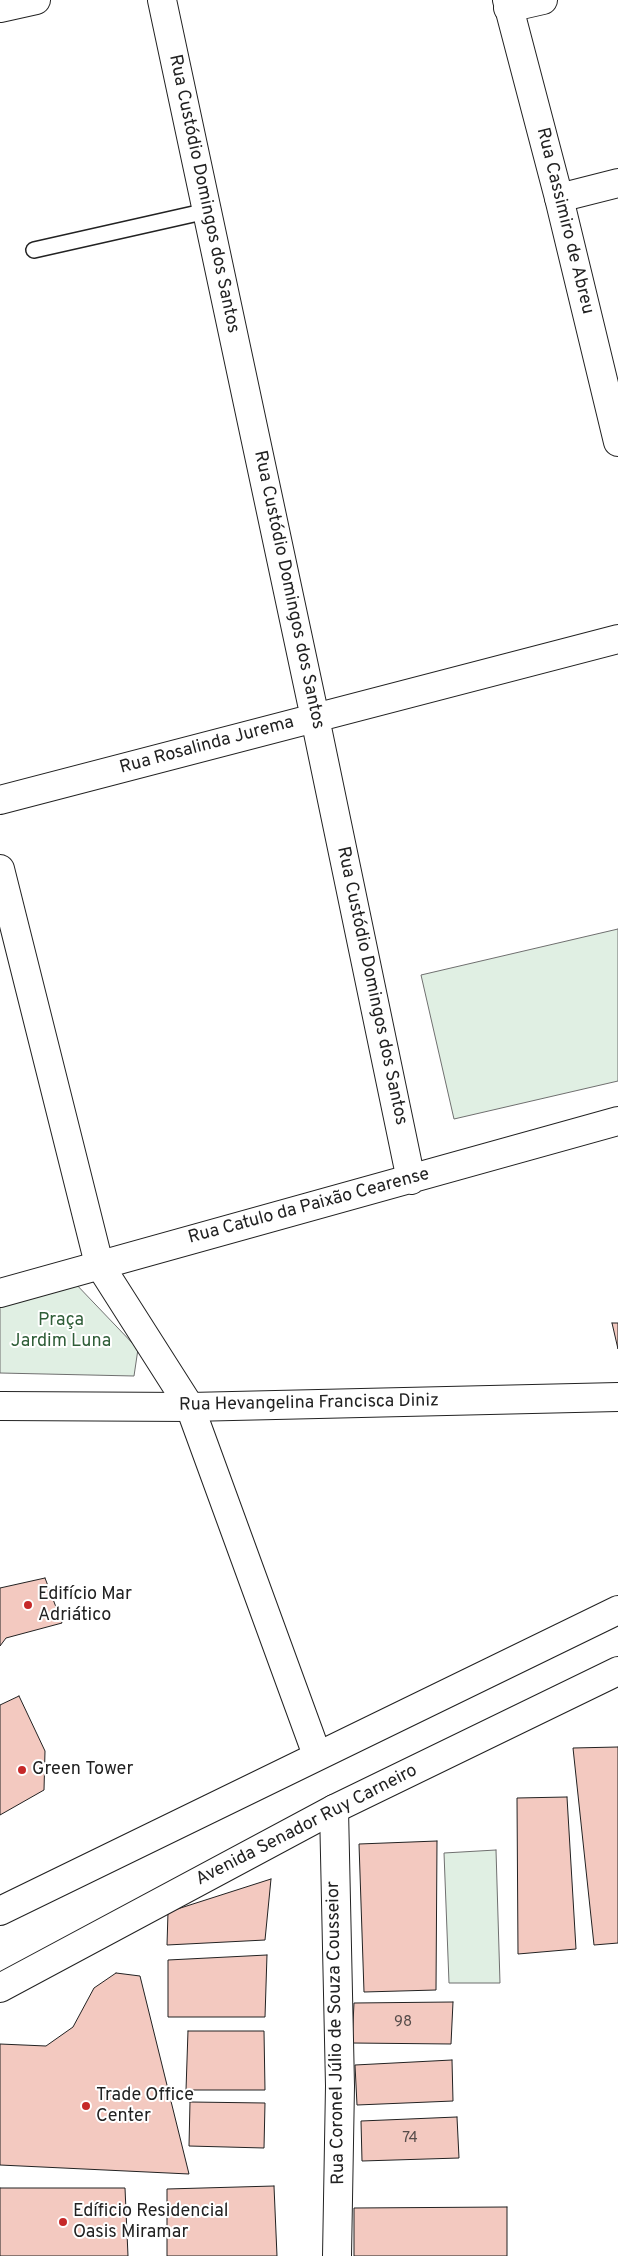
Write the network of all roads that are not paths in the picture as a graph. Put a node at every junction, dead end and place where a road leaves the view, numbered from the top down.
1 (36, 0) edge
2 (162, 0) edge
3 (543, 0) edge
4 (508, 4) edge
5 (0, 8) edge
6 (618, 183) edge
7 (559, 198) junction
8 (207, 211) junction
9 (34, 250) dead end
10 (618, 442) edge
11 (618, 639) edge
12 (316, 718) junction
13 (0, 800) edge
14 (0, 869) edge
15 (618, 1121) edge
16 (411, 1180) junction
17 (99, 1264) junction
18 (0, 1293) edge
19 (618, 1397) edge
20 (0, 1406) edge
21 (190, 1407) junction
22 (618, 1610) edge
23 (618, 1671) edge
24 (316, 1755) junction
25 (334, 1809) junction
26 (0, 1910) edge
27 (0, 1988) edge
28 (337, 2256) edge

1 - 5 street
2 - 8 street, Rua Custódio Domingos dos Santos
3 - 4 street
4 - 7 street, Rua Cassimiro de Abreu
6 - 7 street
7 - 10 street, Rua Cassimiro de Abreu
8 - 9 lane
8 - 12 street, Rua Custódio Domingos dos Santos
11 - 12 street, Rua Rosalinda Jurema
12 - 13 street, Rua Rosalinda Jurema
12 - 16 street, Rua Custódio Domingos dos Santos
14 - 17 street
15 - 16 street, Rua Catulo da Paixão Cearense
16 - 17 street, Rua Catulo da Paixão Cearense
17 - 18 street, Rua Catulo da Paixão Cearense
17 - 21 street
19 - 21 street, Rua Hevangelina Francisca Diniz
20 - 21 street, Rua Hevangelina Francisca Diniz
21 - 24 street
22 - 24 street
23 - 25 street, Avenida Senador Ruy Carneiro
24 - 26 street
25 - 27 street, Avenida Senador Ruy Carneiro
25 - 28 street, Rua Coronel Júlio de Souza Cousseior

